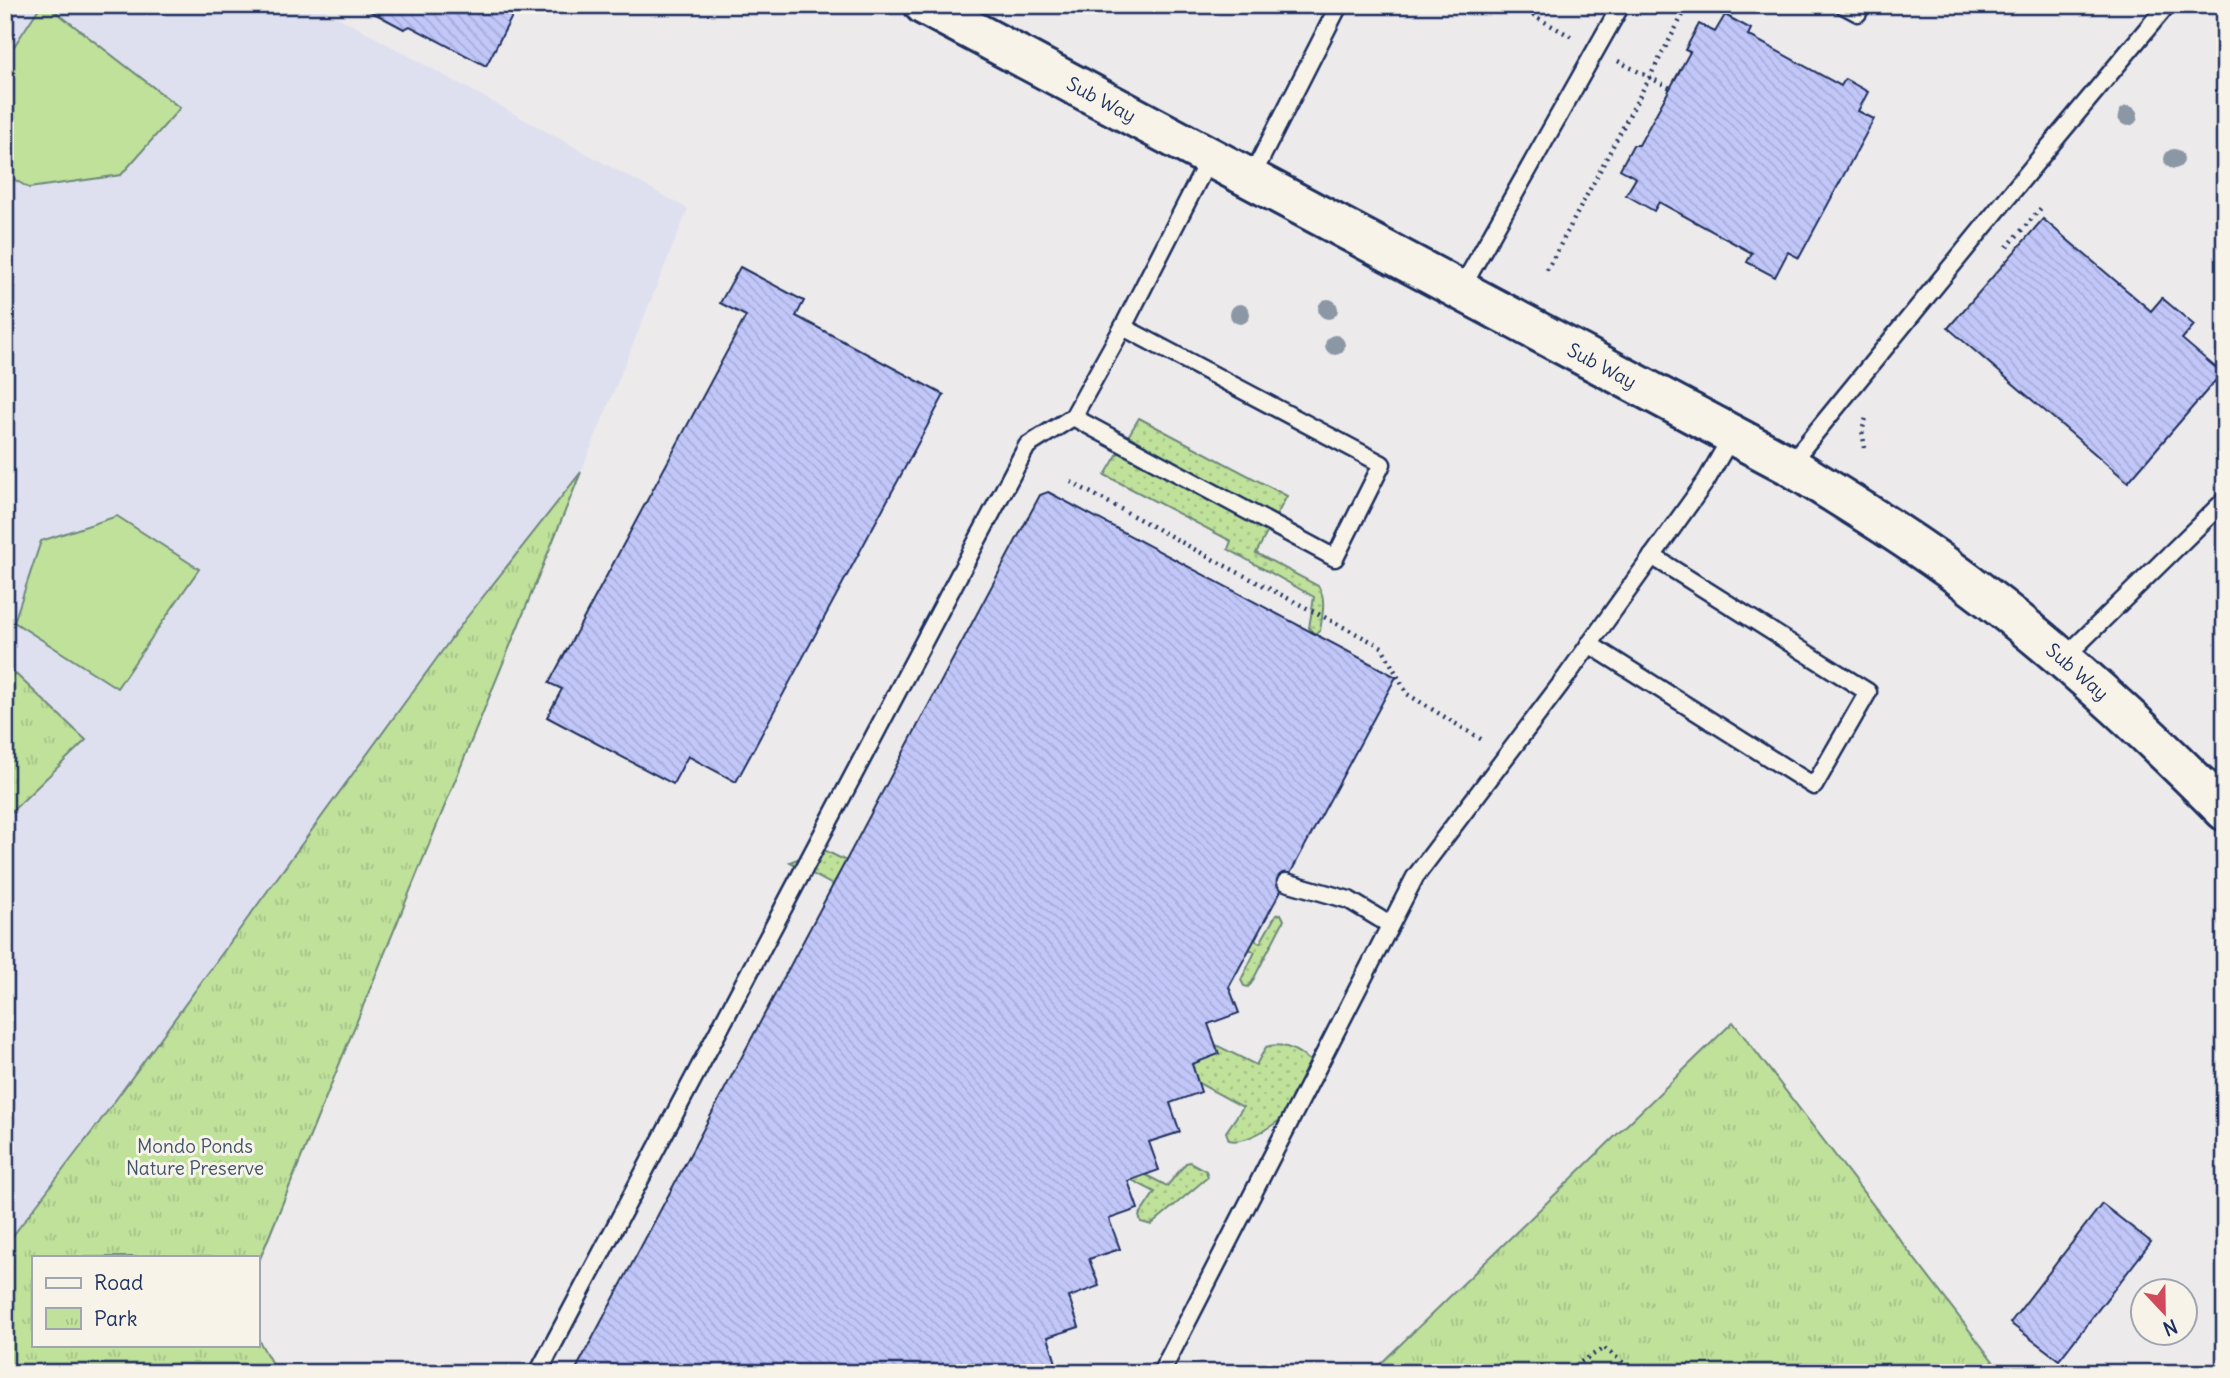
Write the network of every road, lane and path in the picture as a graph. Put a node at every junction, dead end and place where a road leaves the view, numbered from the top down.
1 (1339, 5) edge
2 (1514, 5) edge
3 (1621, 5) edge
4 (1688, 5) edge
5 (2167, 5) edge
6 (930, 7) edge
7 (1576, 39) dead end
8 (1615, 60) dead end
9 (1649, 78) junction
10 (1670, 88) dead end
11 (1210, 157) junction
12 (1251, 178) junction
13 (2041, 208) dead end
14 (1999, 256) dead end
15 (1547, 270) dead end
16 (1461, 289) junction
17 (1123, 327) junction
18 (1874, 409) dead end
19 (1073, 416) junction
20 (1733, 434) junction
21 (1865, 448) dead end
22 (1789, 465) junction
23 (1071, 482) dead end
24 (2225, 500) edge
25 (1652, 556) junction
26 (1589, 644) junction
27 (2064, 659) junction
28 (1507, 755) junction
29 (2225, 811) edge
30 (1286, 882) dead end
31 (1390, 925) junction
32 (538, 1373) edge
33 (1161, 1373) edge
34 (1563, 1373) edge
35 (1637, 1373) edge

1 - 12 lane
2 - 7 path
3 - 16 lane
4 - 9 path
5 - 22 lane
6 - 11 main road, Sub Way
8 - 9 path
9 - 10 path
9 - 15 path
11 - 12 main road, Sub Way
11 - 17 lane
12 - 16 main road, Sub Way
13 - 14 path
16 - 20 main road, Sub Way
17 - 19 lane
17 - 19 lane
18 - 21 path
19 - 32 lane
20 - 22 main road, Sub Way
20 - 25 lane
22 - 27 main road, Sub Way
23 - 28 path
24 - 27 lane
25 - 26 lane
25 - 26 lane
26 - 28 lane
27 - 29 main road, Sub Way
28 - 31 lane
30 - 31 lane
31 - 33 lane
34 - 35 path

